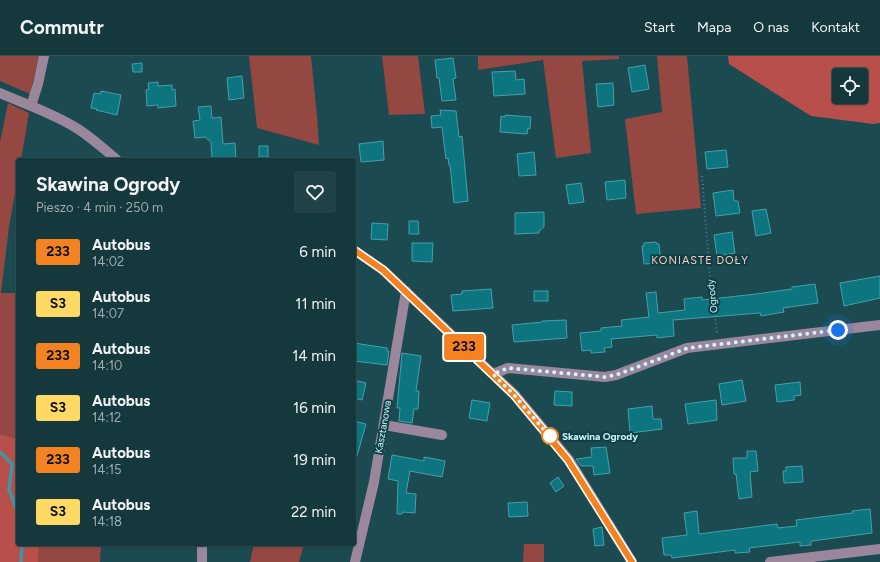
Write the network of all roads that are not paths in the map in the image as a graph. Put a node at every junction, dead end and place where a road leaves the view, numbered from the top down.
1 (44, 56) edge
2 (0, 92) edge
3 (31, 106) junction
4 (115, 158) edge
5 (356, 251) edge
6 (406, 292) junction
7 (880, 325) edge
8 (493, 374) junction
9 (384, 426) junction
10 (442, 435) dead end
11 (202, 548) dead end
12 (880, 549) edge
13 (202, 562) edge
14 (355, 562) edge
15 (632, 562) edge
16 (770, 562) edge

1 - 3 street
2 - 3 street
3 - 4 street
5 - 6 street
6 - 8 street
6 - 9 street, Kasztanowa
7 - 8 street
8 - 15 street
9 - 10 street
9 - 14 street, Kasztanowa
11 - 13 street
12 - 16 street

